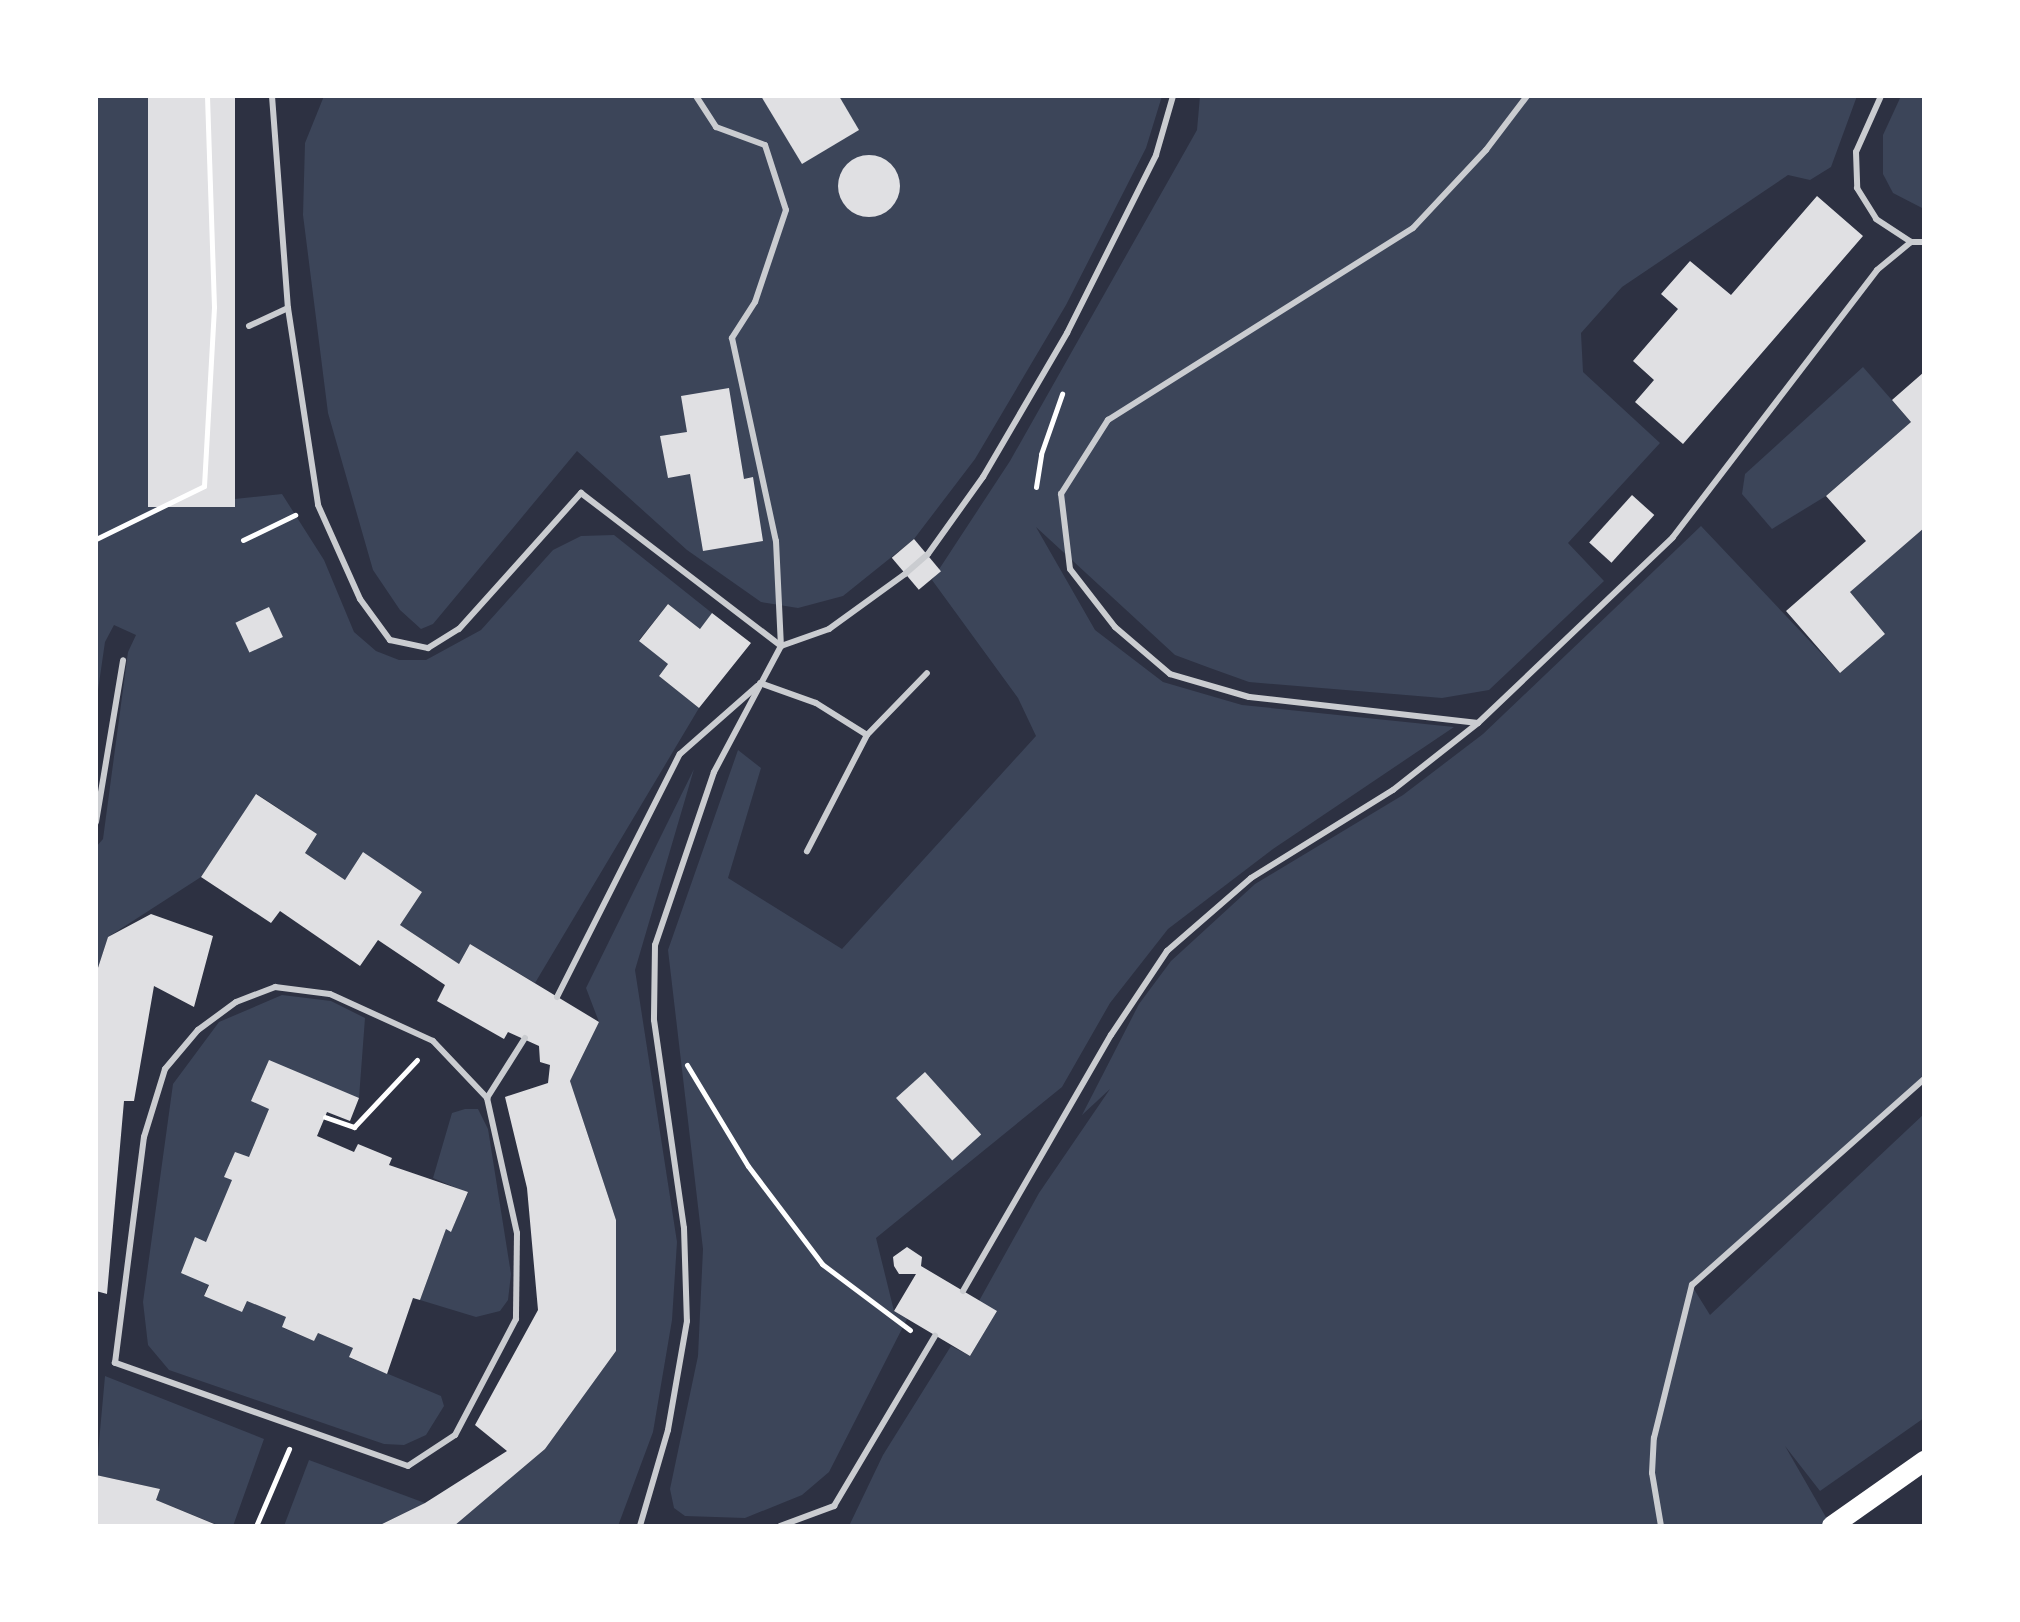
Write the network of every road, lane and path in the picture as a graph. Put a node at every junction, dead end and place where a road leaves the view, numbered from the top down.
1 (207, 96) edge
2 (272, 96) edge
3 (696, 96) edge
4 (1173, 96) edge
5 (1527, 96) edge
6 (1881, 96) edge
7 (1911, 242) junction
8 (1924, 242) edge
9 (288, 308) junction
10 (249, 326) dead end
11 (318, 505) junction
12 (96, 539) edge
13 (243, 540) dead end
14 (781, 646) junction
15 (123, 660) dead end
16 (927, 673) dead end
17 (760, 683) junction
18 (1478, 723) junction
19 (867, 735) junction
20 (96, 822) edge
21 (807, 851) dead end
22 (557, 997) dead end
23 (654, 1020) junction
24 (525, 1038) dead end
25 (433, 1041) junction
26 (1924, 1079) edge
27 (487, 1098) junction
28 (325, 1117) dead end
29 (963, 1291) dead end
30 (933, 1339) joint
31 (298, 1430) junction
32 (1924, 1461) edge
33 (256, 1526) edge
34 (640, 1526) edge
35 (780, 1526) edge
36 (1661, 1526) edge
37 (1832, 1526) edge

1 - 12 path
2 - 9 lane
3 - 14 lane
4 - 14 lane
5 - 18 lane
6 - 7 lane
7 - 8 lane
7 - 18 lane
9 - 10 lane
9 - 11 lane
11 - 13 path
11 - 14 lane
14 - 17 lane
15 - 20 lane
16 - 19 lane
17 - 19 lane
17 - 22 lane
17 - 23 lane
18 - 29 lane
19 - 21 lane
23 - 30 path
23 - 34 lane
24 - 27 lane
25 - 27 lane
25 - 28 path
25 - 31 lane
26 - 36 lane
27 - 31 lane
30 - 35 lane
31 - 33 path
32 - 37 main road

